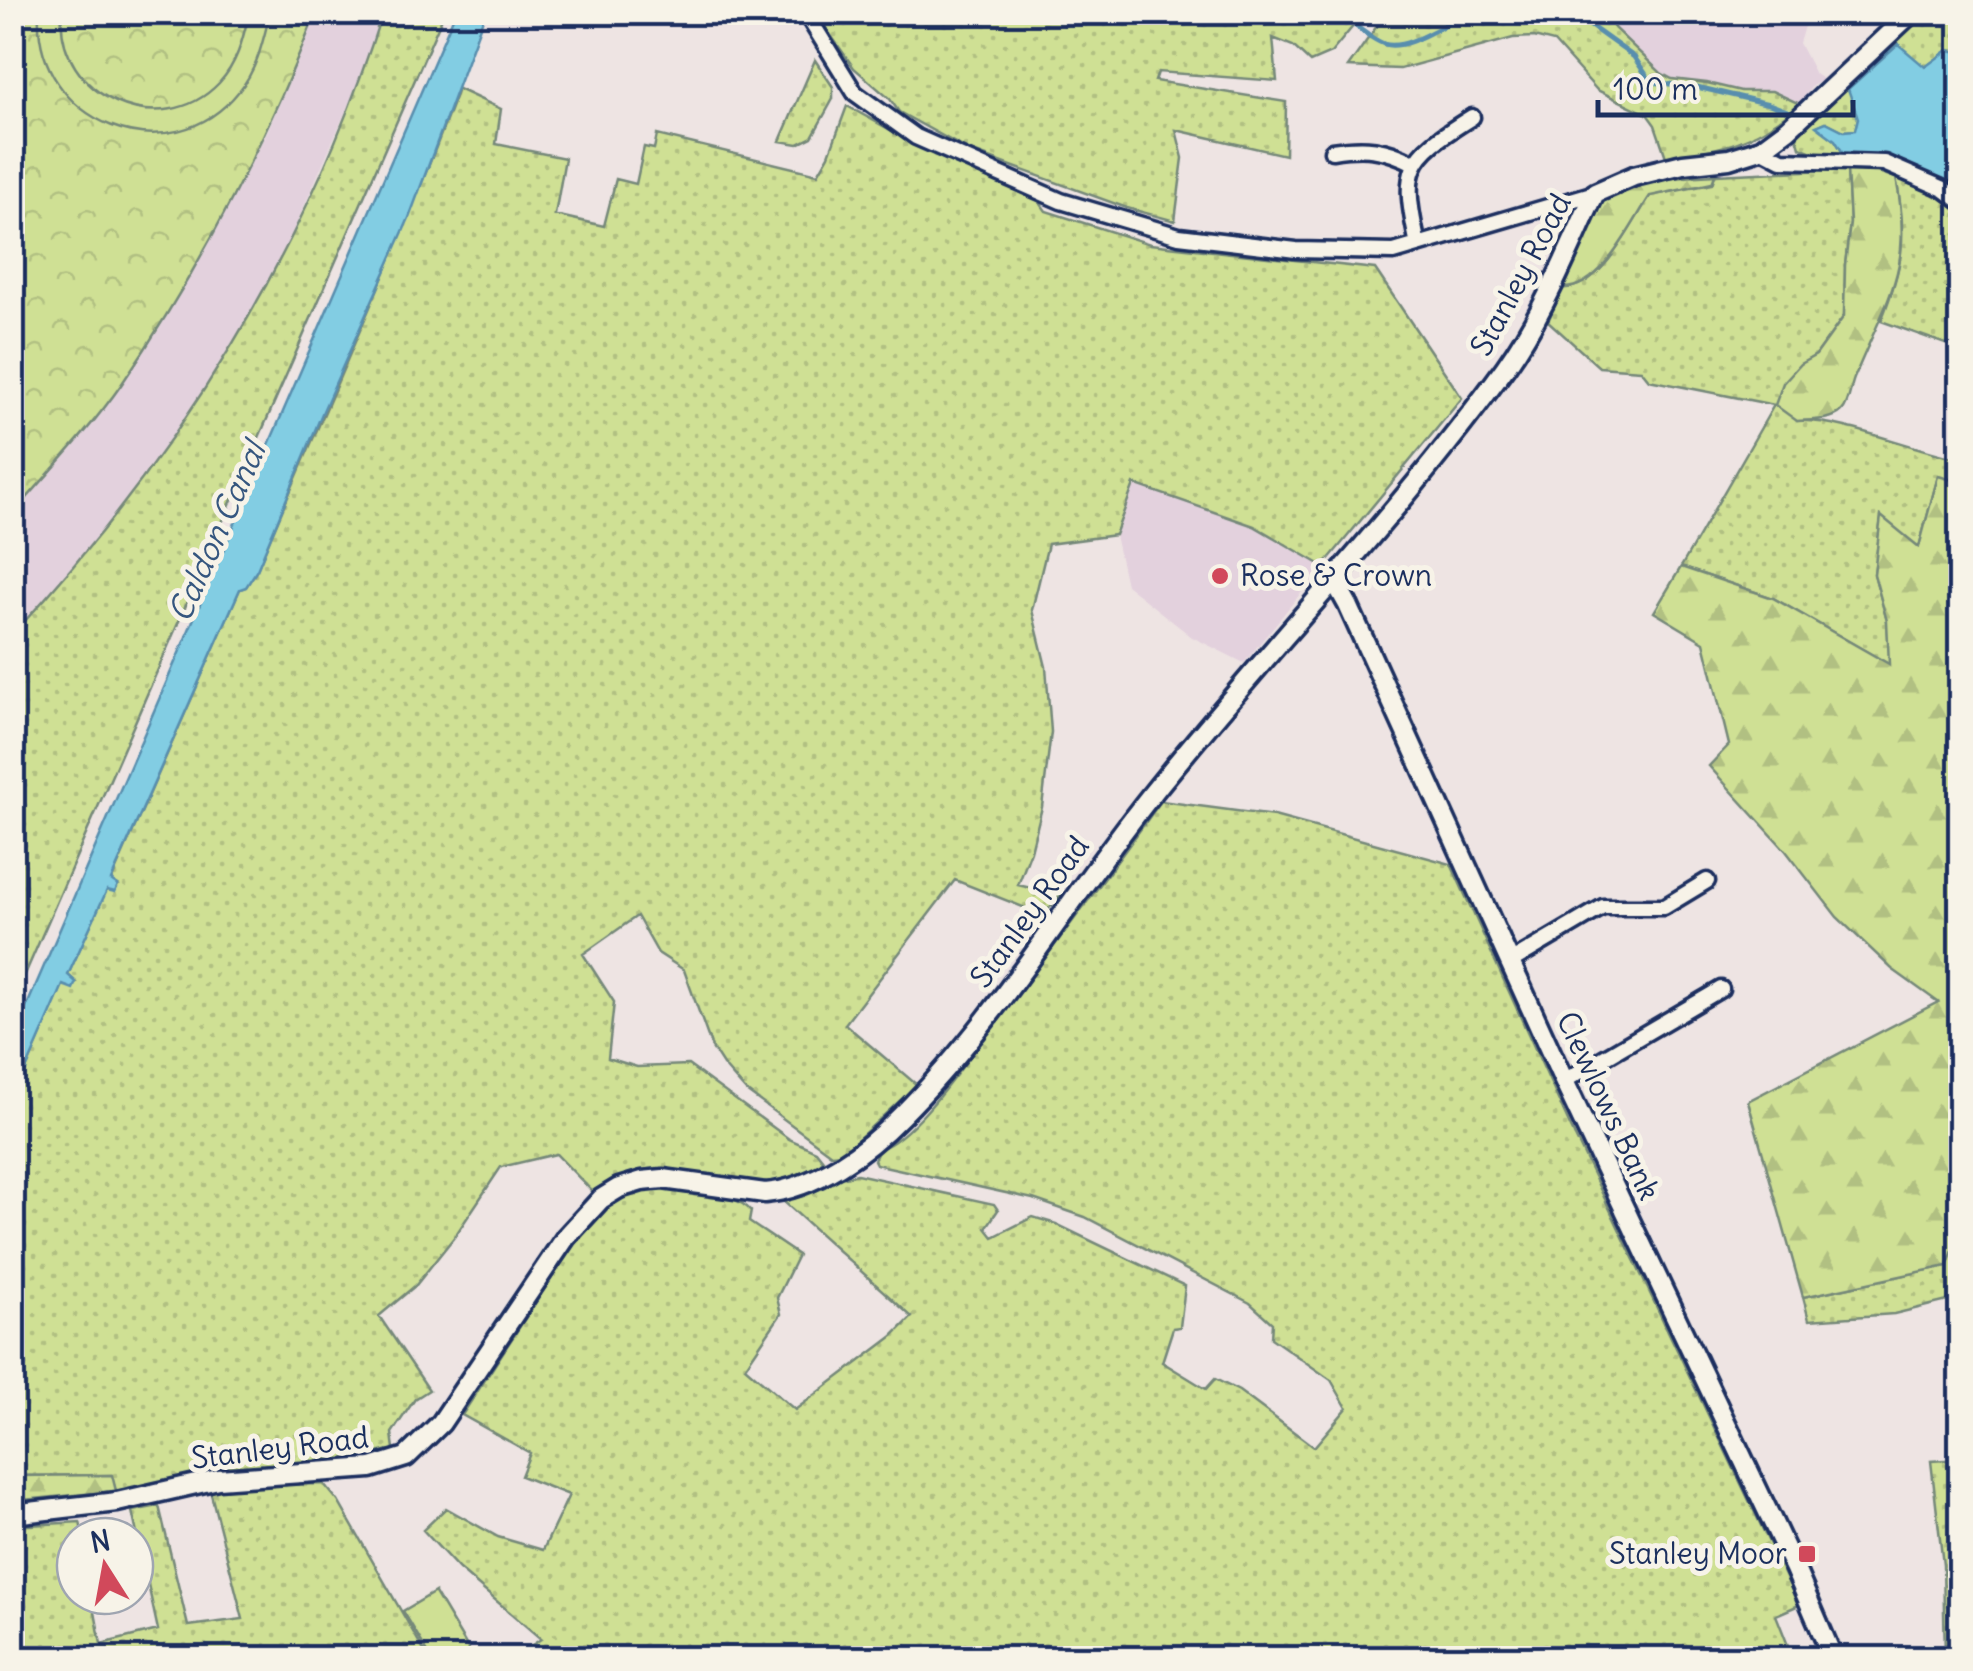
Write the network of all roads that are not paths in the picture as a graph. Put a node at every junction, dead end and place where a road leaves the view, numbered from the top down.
1 (805, 12) edge
2 (1912, 12) edge
3 (1472, 117) dead end
4 (1761, 148) junction
5 (1332, 151) dead end
6 (1414, 163) junction
7 (1595, 193) junction
8 (1960, 201) edge
9 (1418, 245) junction
10 (1332, 578) junction
11 (1707, 882) dead end
12 (1510, 962) junction
13 (1722, 989) dead end
14 (1564, 1081) junction
15 (12, 1514) edge
16 (1833, 1658) edge

1 - 9 street
2 - 4 street, Stanley Road
3 - 6 street
4 - 7 street, Stanley Road
4 - 8 street
5 - 6 street
6 - 9 street
7 - 9 street
7 - 10 street, Stanley Road
10 - 12 street, Clewlows Bank
10 - 15 street, Stanley Road
11 - 12 street
12 - 14 street, Clewlows Bank
13 - 14 street
14 - 16 street, Clewlows Bank

